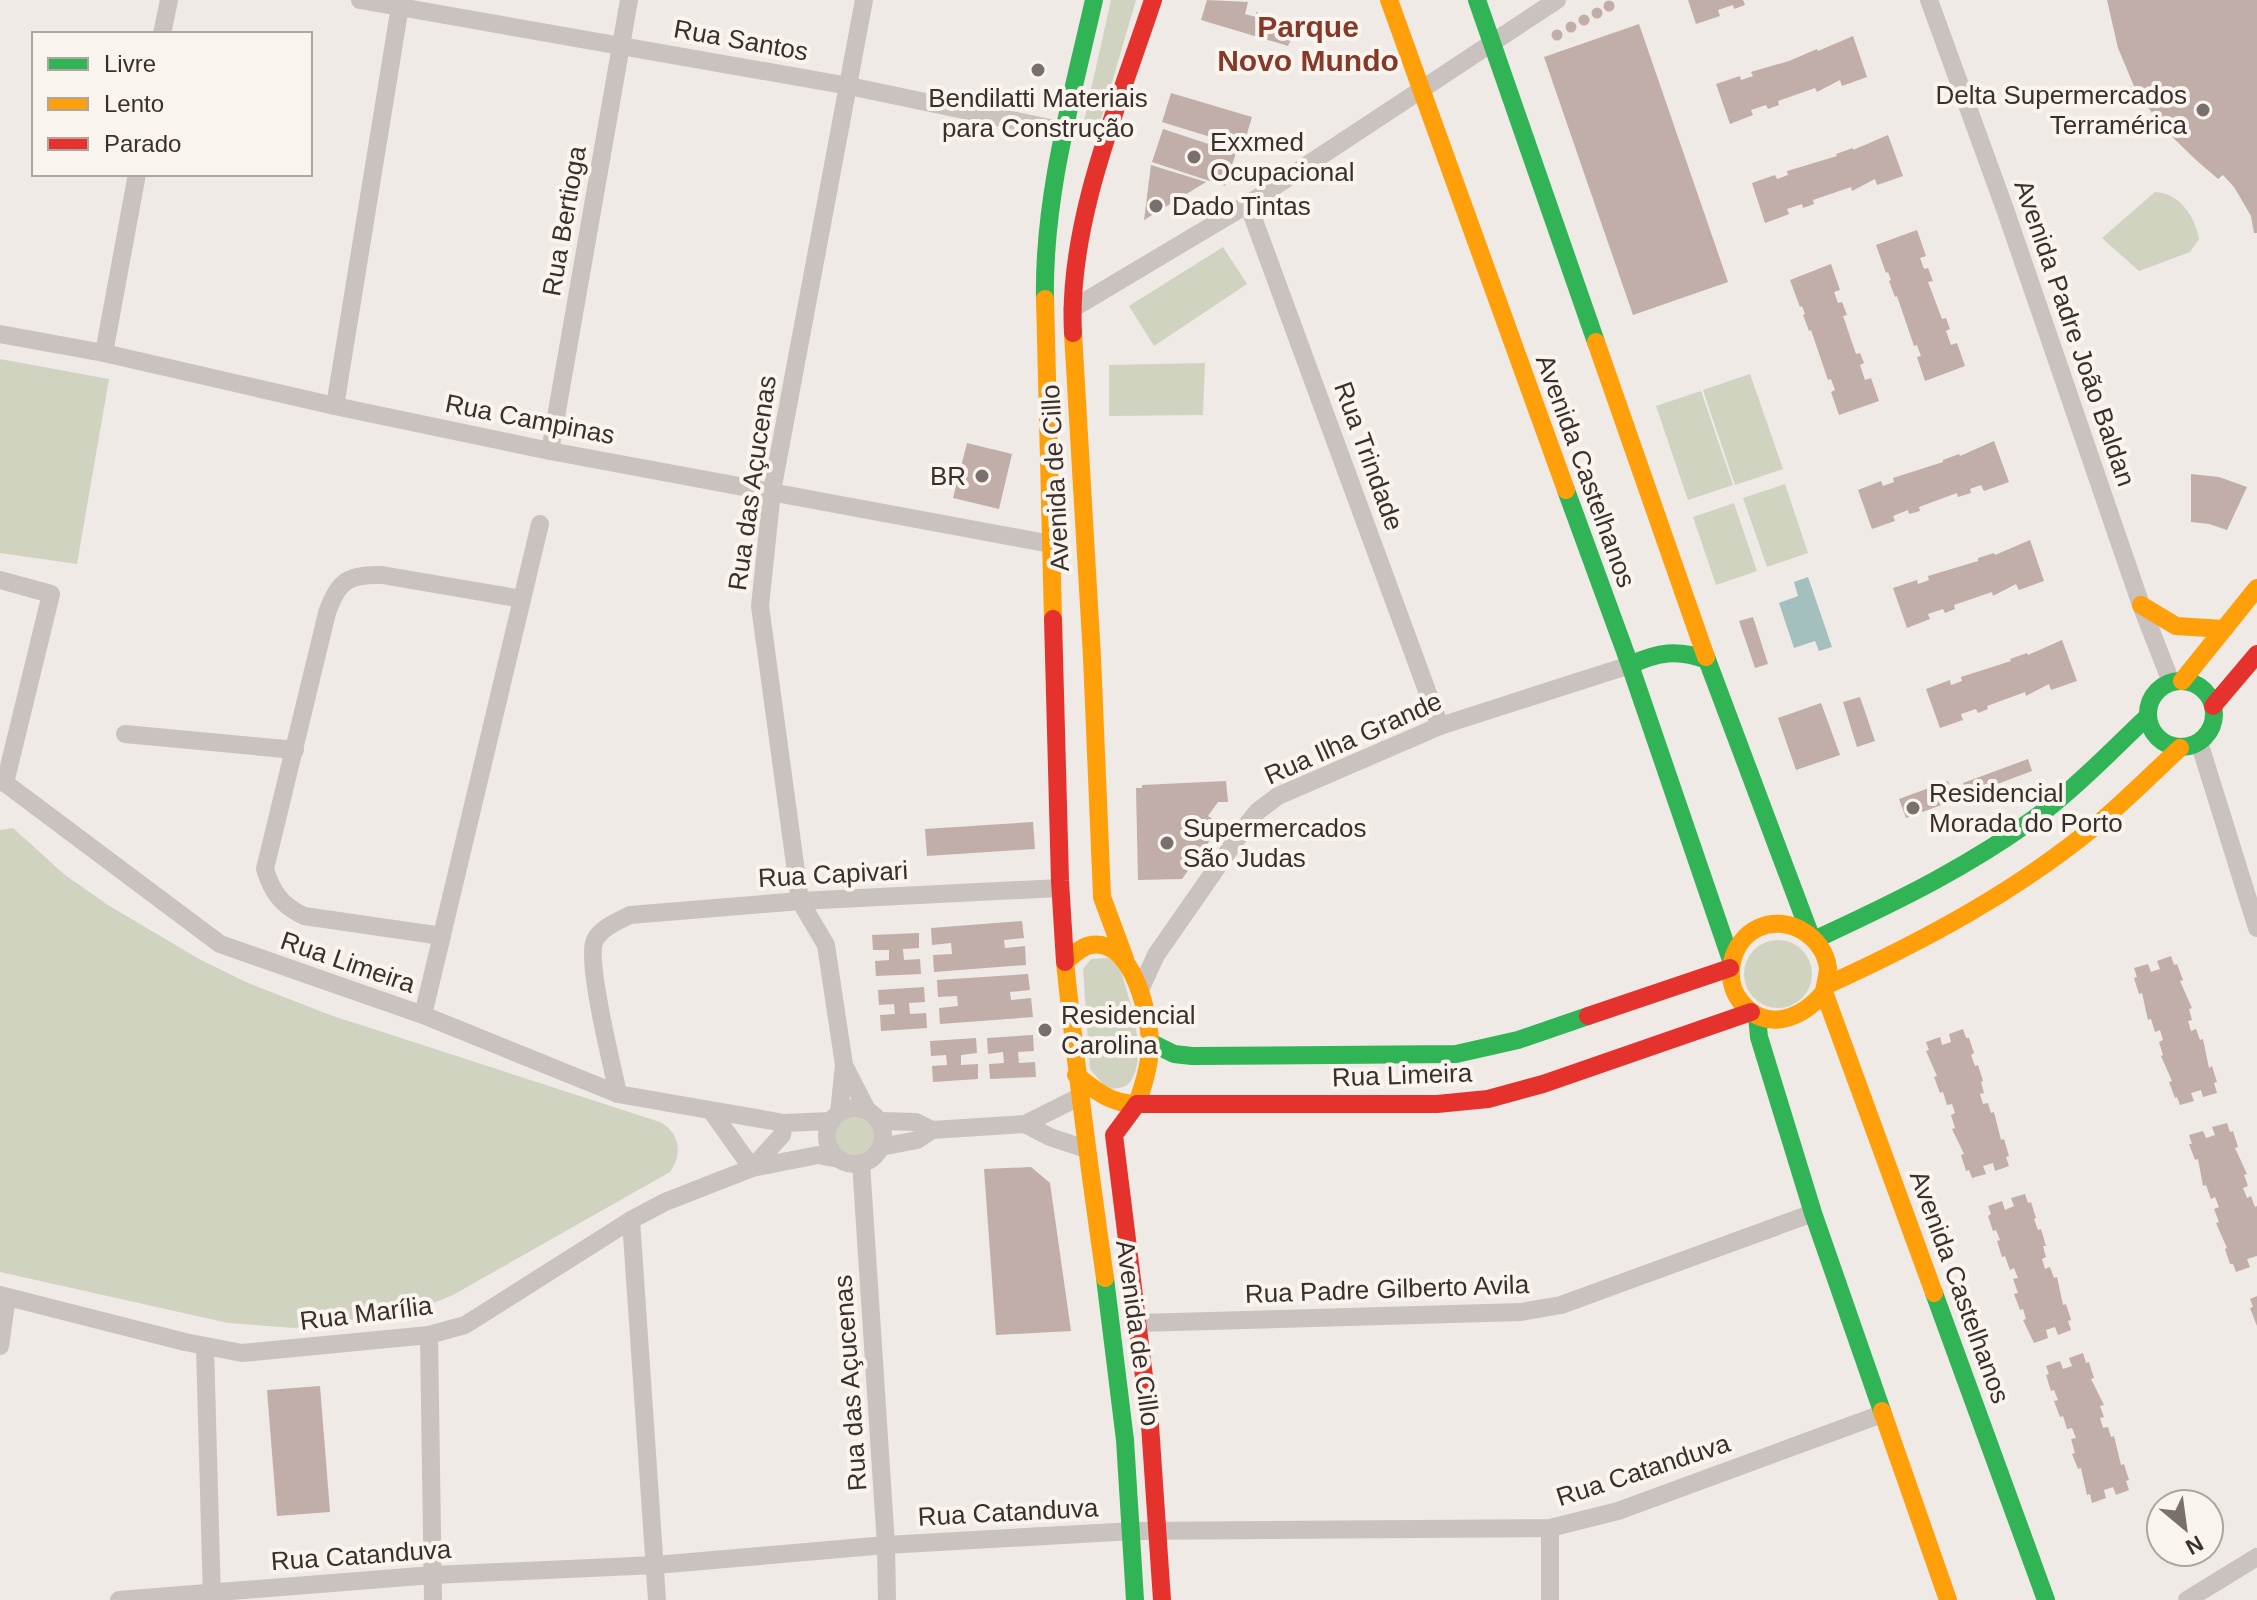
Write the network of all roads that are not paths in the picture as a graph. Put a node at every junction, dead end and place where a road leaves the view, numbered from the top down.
1 (169, 0) edge
2 (360, 0) edge
3 (629, 0) edge
4 (864, 0) edge
5 (1094, 0) edge
6 (1153, 0) edge
7 (1389, 0) edge
8 (1477, 0) edge
9 (1557, 0) edge
10 (1929, 0) edge
11 (400, 4) edge
12 (162, 32) edge
13 (1492, 43) junction
14 (621, 44) junction
15 (849, 86) junction
16 (1421, 90) junction
17 (1064, 131) junction
18 (137, 176) edge
19 (1248, 204) junction
20 (1079, 239) junction
21 (1072, 309) junction
22 (0, 334) edge
23 (104, 353) junction
24 (335, 406) junction
25 (550, 451) junction
26 (772, 491) junction
27 (540, 524) dead end
28 (1051, 544) junction
29 (0, 580) edge
30 (2257, 588) edge
31 (522, 599) junction
32 (2141, 605) junction
33 (2224, 629) junction
34 (2257, 654) edge
35 (1707, 660) junction
36 (1630, 665) junction
37 (2250, 675) edge
38 (2177, 682) junction
39 (2213, 706) junction
40 (2147, 717) junction
41 (1440, 726) junction
42 (125, 734) dead end
43 (2199, 742) junction
44 (2180, 748) junction
45 (295, 750) junction
46 (3, 783) edge
47 (1060, 888) junction
48 (800, 901) junction
49 (2257, 928) edge
50 (442, 936) junction
51 (1813, 936) junction
52 (1125, 959) junction
53 (1065, 962) junction
54 (1731, 964) junction
55 (1825, 988) junction
56 (1140, 990) junction
57 (1754, 1014) junction
58 (423, 1015) junction
59 (1150, 1042) junction
60 (844, 1065) junction
61 (1076, 1075) junction
62 (618, 1094) junction
63 (1079, 1097) junction
64 (1137, 1104) junction
65 (712, 1112) junction
66 (873, 1116) junction
67 (835, 1117) junction
68 (784, 1123) junction
69 (1025, 1124) junction
70 (932, 1130) junction
71 (881, 1147) junction
72 (1086, 1149) junction
73 (839, 1159) junction
74 (861, 1163) junction
75 (752, 1168) junction
76 (1813, 1213) junction
77 (631, 1220) junction
78 (4, 1296) edge
79 (1139, 1323) junction
80 (429, 1335) junction
81 (0, 1346) edge
82 (205, 1346) junction
83 (1882, 1414) junction
84 (1550, 1528) junction
85 (1160, 1530) junction
86 (1133, 1531) junction
87 (886, 1545) junction
88 (2257, 1557) edge
89 (656, 1565) junction
90 (433, 1575) junction
91 (212, 1597) edge
92 (119, 1600) edge
93 (433, 1600) edge
94 (657, 1600) edge
95 (887, 1600) edge
96 (1135, 1600) edge
97 (1162, 1600) edge
98 (1550, 1600) edge
99 (1948, 1600) edge
100 (2046, 1600) edge
101 (2187, 1600) edge

1 - 12 street
2 - 11 street, Rua Santos
3 - 14 street, Rua Bertioga
4 - 15 street, Rua das Açucenas
5 - 17 main road, Avenida de Cillo
6 - 20 main road, Avenida de Cillo
7 - 16 main road, Avenida Castelhanos
8 - 13 main road, Avenida Castelhanos
9 - 13 street
10 - 32 street, Avenida Padre João Baldan
11 - 14 street, Rua Santos
11 - 24 street
13 - 16 street
13 - 35 main road, Avenida Castelhanos
14 - 15 street, Rua Santos
14 - 25 street, Rua Bertioga
15 - 17 street, Rua Santos
15 - 26 street, Rua das Açucenas
16 - 19 street
16 - 36 main road, Avenida Castelhanos
17 - 20 main road
17 - 28 main road, Avenida de Cillo
18 - 23 street
19 - 21 street
19 - 41 street, Rua Trindade
20 - 21 main road, Avenida de Cillo
21 - 52 main road, Avenida de Cillo
22 - 23 street, Rua Campinas
23 - 24 street, Rua Campinas
24 - 25 street, Rua Campinas
25 - 26 street, Rua Campinas
26 - 28 street, Rua Campinas
26 - 48 street, Rua das Açucenas
27 - 31 street
28 - 47 main road, Avenida de Cillo
29 - 46 street
30 - 33 main road
31 - 45 street
31 - 50 street
32 - 33 main road
32 - 38 street, Avenida Padre João Baldan
33 - 38 main road
34 - 37 main road
35 - 36 main road
35 - 51 main road, Avenida Castelhanos
36 - 41 street, Rua Ilha Grande
36 - 54 main road, Avenida Castelhanos
37 - 39 main road
38 - 39 main road
38 - 40 main road
39 - 43 main road
40 - 44 main road
40 - 51 main road
41 - 56 street, Rua Ilha Grande
42 - 45 street
43 - 44 main road
43 - 49 street
44 - 55 main road
45 - 50 street
46 - 58 street, Rua Limeira
47 - 48 street, Rua Capivari
47 - 53 main road, Avenida de Cillo
48 - 60 street, Rua das Açucenas
48 - 62 street, Rua Capivari
50 - 58 street
51 - 54 main road
51 - 55 main road, Avenida Castelhanos
52 - 53 main road
52 - 56 main road, Avenida de Cillo
53 - 61 main road, Avenida de Cillo
54 - 57 main road, Avenida Castelhanos
54 - 59 main road, Rua Limeira
55 - 57 main road
55 - 100 main road, Avenida Castelhanos
56 - 59 main road, Avenida de Cillo
57 - 64 main road, Rua Limeira
57 - 76 main road, Avenida Castelhanos
58 - 62 street, Rua Limeira
59 - 64 main road, Avenida de Cillo
60 - 66 street, Rua das Açucenas
60 - 67 street, Rua das Açucenas
61 - 63 main road, Avenida de Cillo
61 - 64 main road
62 - 65 street, Rua Limeira
63 - 69 street
63 - 72 main road, Avenida de Cillo
64 - 79 main road, Avenida de Cillo
65 - 68 street, Rua Limeira
65 - 75 street
66 - 67 street
66 - 70 street
66 - 71 street
67 - 68 street, Rua Limeira
67 - 73 street
68 - 75 street, Rua Marília
69 - 70 street
69 - 72 street
70 - 71 street
71 - 74 street
72 - 86 main road, Avenida de Cillo
73 - 74 street
73 - 75 street, Rua Marília
74 - 87 street, Rua das Açucenas
75 - 77 street, Rua Marília
76 - 79 street, Rua Padre Gilberto Avila
76 - 83 main road, Avenida Castelhanos
77 - 80 street, Rua Marília
77 - 89 street
78 - 81 street
78 - 82 street, Rua Marília
79 - 85 main road, Avenida de Cillo
80 - 82 street, Rua Marília
80 - 90 street
82 - 91 street
83 - 84 street, Rua Catanduva
83 - 99 main road, Avenida Castelhanos
84 - 85 street, Rua Catanduva
84 - 98 street
85 - 86 street, Rua Catanduva
85 - 97 main road, Avenida de Cillo
86 - 87 street, Rua Catanduva
86 - 96 main road, Avenida de Cillo
87 - 89 street, Rua Catanduva
87 - 95 street, Rua das Açucenas
88 - 101 street
89 - 90 street, Rua Catanduva
89 - 94 street
90 - 91 street, Rua Catanduva
90 - 93 street
91 - 92 street, Rua Catanduva

